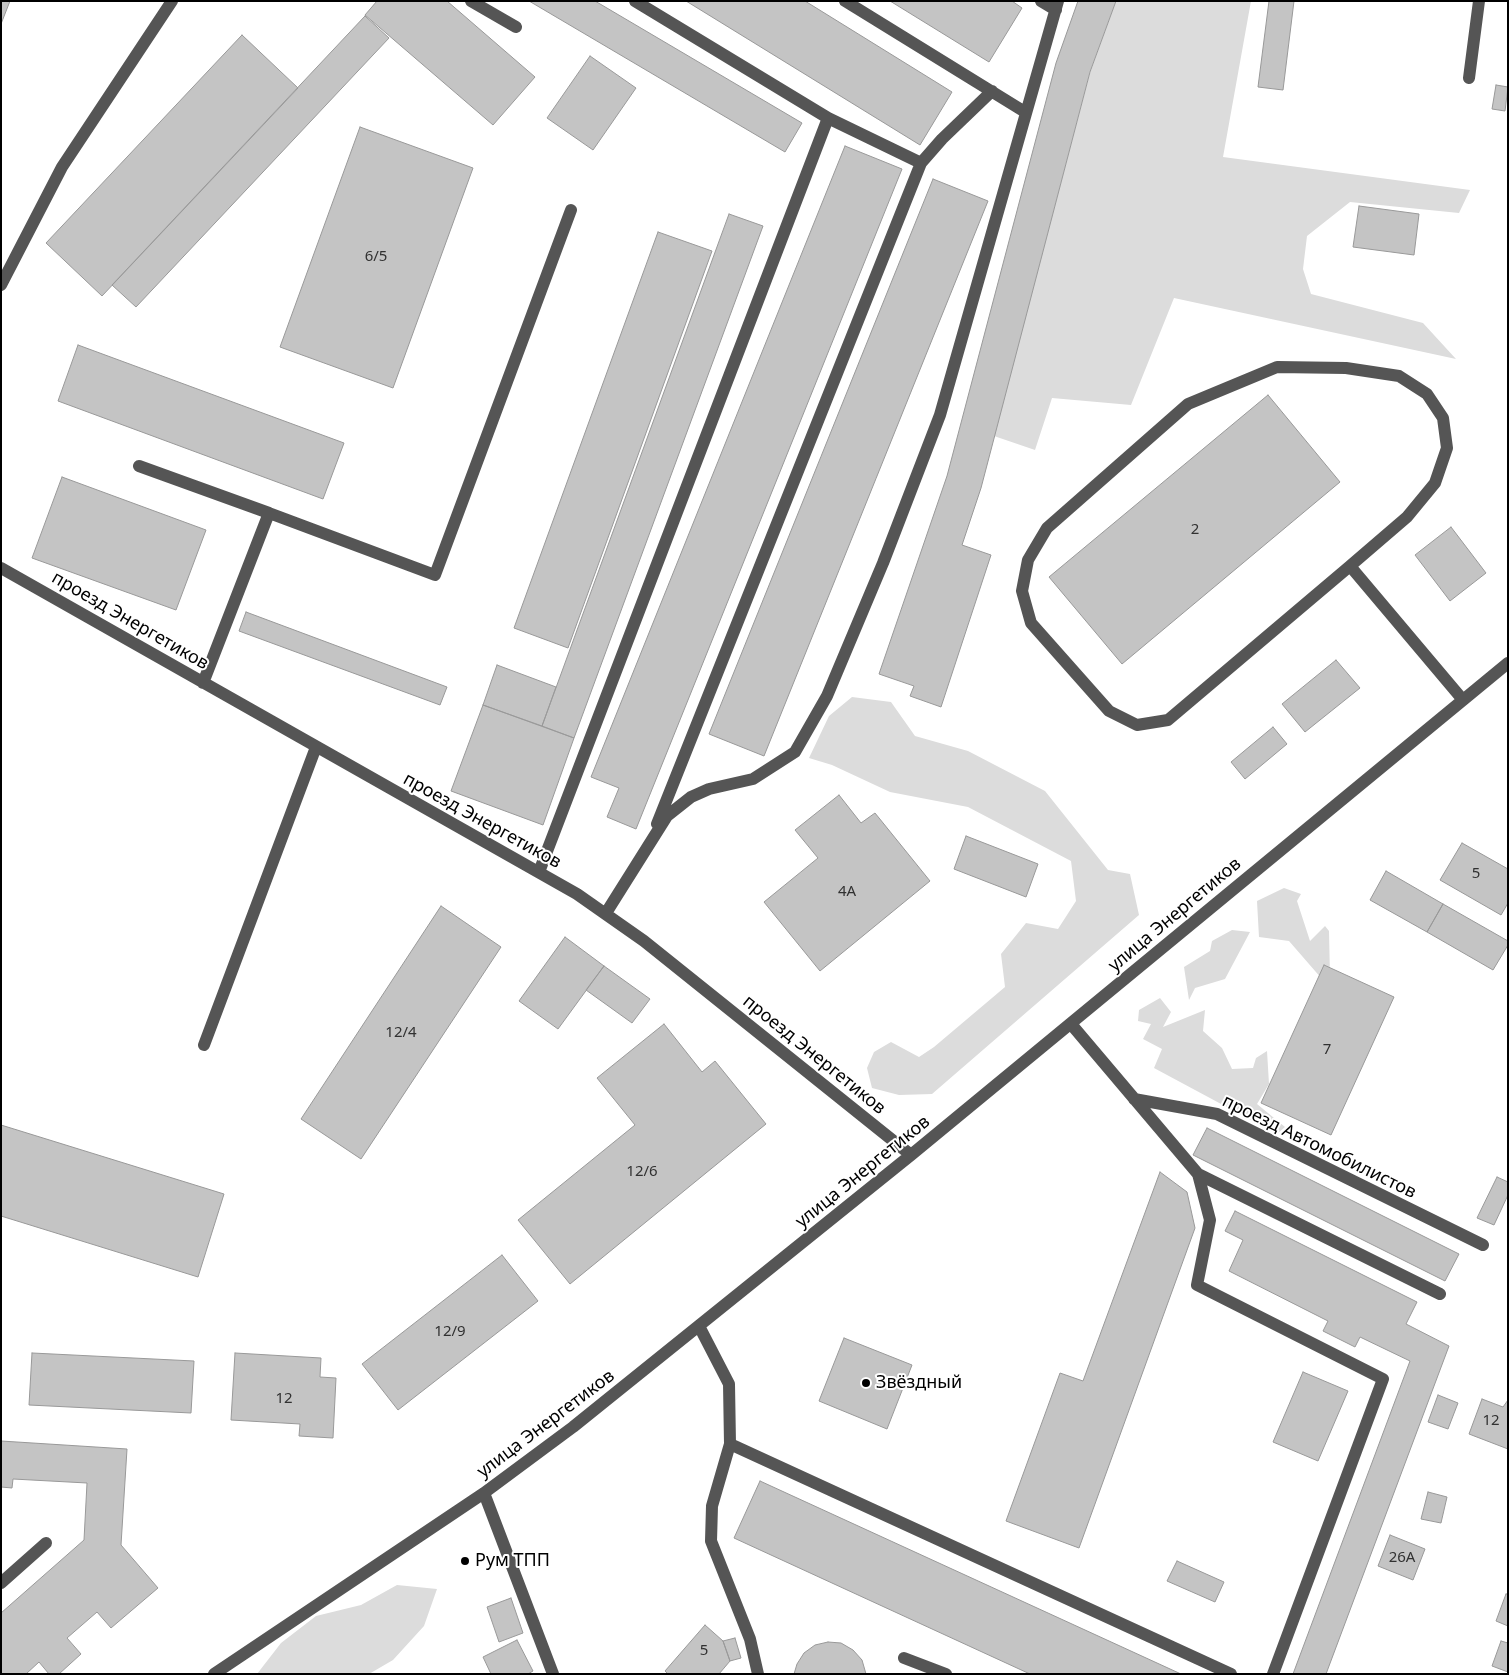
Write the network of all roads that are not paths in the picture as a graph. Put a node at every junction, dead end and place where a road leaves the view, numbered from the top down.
1 (172, 1) edge
2 (471, 1) edge
3 (635, 1) edge
4 (845, 1) edge
5 (1041, 1) edge
6 (1479, 1) edge
7 (1057, 6) edge
8 (516, 27) dead end
9 (1469, 78) dead end
10 (992, 91) junction
11 (1025, 112) junction
12 (828, 118) junction
13 (921, 164) junction
14 (571, 210) dead end
15 (1, 285) edge
16 (139, 466) dead end
17 (269, 513) junction
18 (1350, 566) junction
19 (1, 568) edge
20 (1508, 663) edge
21 (203, 684) junction
22 (1463, 700) junction
23 (316, 748) junction
24 (650, 842) junction
25 (539, 872) junction
26 (606, 913) junction
27 (1071, 1024) junction
28 (204, 1045) dead end
29 (1134, 1099) junction
30 (911, 1155) junction
31 (1198, 1174) junction
32 (1483, 1245) dead end
33 (1440, 1294) dead end
34 (699, 1326) junction
35 (730, 1444) junction
36 (484, 1493) junction
37 (46, 1543) dead end
38 (1, 1583) edge
39 (904, 1658) dead end
40 (214, 1674) edge
41 (553, 1674) edge
42 (758, 1674) edge
43 (946, 1674) edge
44 (1231, 1674) edge
45 (1274, 1674) edge

1 - 15 street
2 - 8 street
3 - 12 street
4 - 10 street
5 - 7 street
6 - 9 street
7 - 11 street
10 - 11 street
10 - 13 street
11 - 24 street
12 - 13 street
12 - 25 street
13 - 24 street
14 - 17 street
16 - 17 street
17 - 21 street
18 - 18 street
18 - 22 street
19 - 21 street, проезд Энергетиков
20 - 22 street, улица Энергетиков
21 - 23 street, проезд Энергетиков
22 - 27 street, улица Энергетиков
23 - 25 street, проезд Энергетиков
23 - 28 street
24 - 26 street
25 - 26 street, проезд Энергетиков
26 - 30 street, проезд Энергетиков
27 - 29 street
27 - 30 street, улица Энергетиков
29 - 31 street
29 - 32 street, проезд Автомобилистов
30 - 34 street, улица Энергетиков
31 - 33 street
31 - 45 street
34 - 35 street
34 - 36 street, улица Энергетиков
35 - 42 street
35 - 44 street
36 - 40 street, улица Энергетиков
36 - 41 street
37 - 38 street
39 - 43 street

